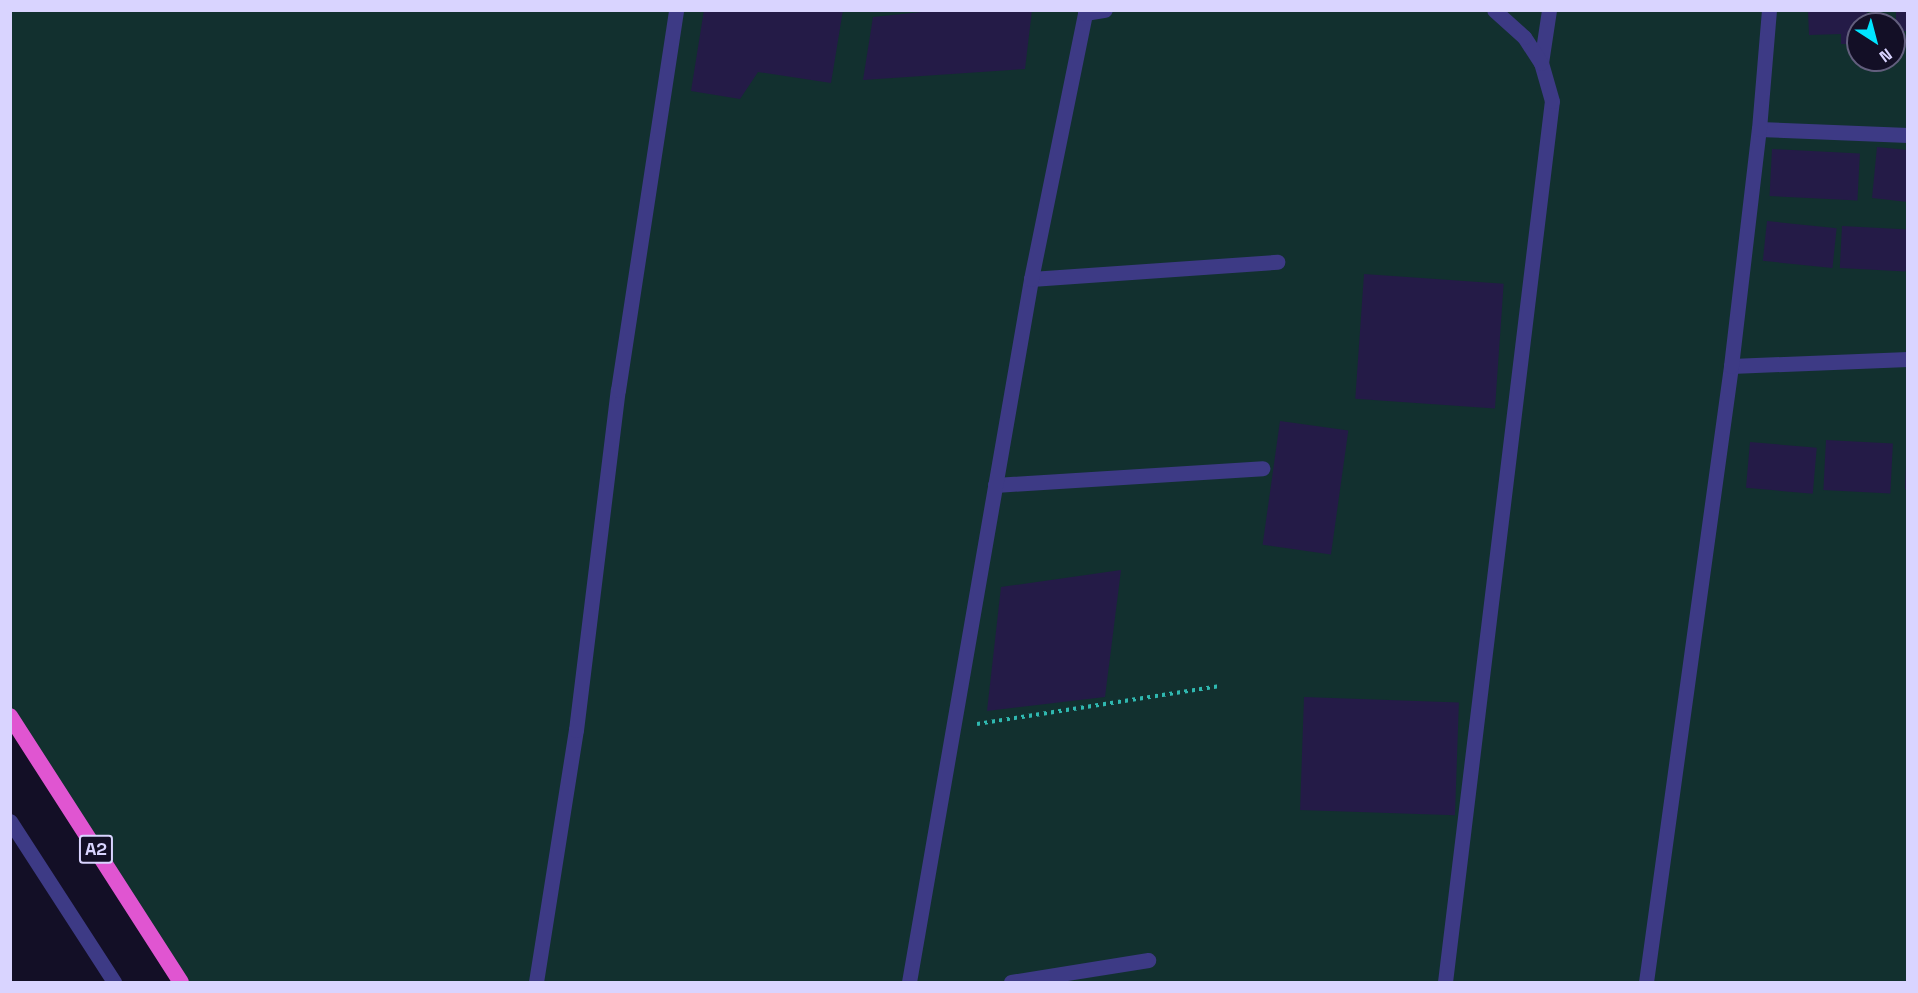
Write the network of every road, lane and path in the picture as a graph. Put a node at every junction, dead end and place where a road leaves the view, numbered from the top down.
1 (676, 10) edge
2 (1105, 10) edge
3 (1494, 10) edge
4 (1549, 10) edge
5 (1769, 10) edge
6 (1084, 12) edge
7 (1541, 63) junction
8 (1760, 129) junction
9 (1908, 135) edge
10 (1277, 262) dead end
11 (1032, 279) junction
12 (1908, 359) edge
13 (1731, 366) junction
14 (1262, 468) dead end
15 (995, 485) junction
16 (1220, 686) dead end
17 (10, 716) edge
18 (952, 728) junction
19 (10, 821) edge
20 (1148, 960) dead end
21 (114, 982) edge
22 (181, 982) edge
23 (536, 982) edge
24 (909, 982) edge
25 (1011, 982) edge
26 (1446, 982) edge
27 (1646, 982) edge

1 - 23 street
2 - 6 street
3 - 7 street
4 - 7 street
5 - 8 street
6 - 11 street
7 - 26 street
8 - 9 street
8 - 13 street
10 - 11 street
11 - 15 street
12 - 13 street
13 - 27 street
14 - 15 street
15 - 18 street
16 - 18 path
17 - 22 highway, A2
18 - 24 street
19 - 21 street
20 - 25 street

